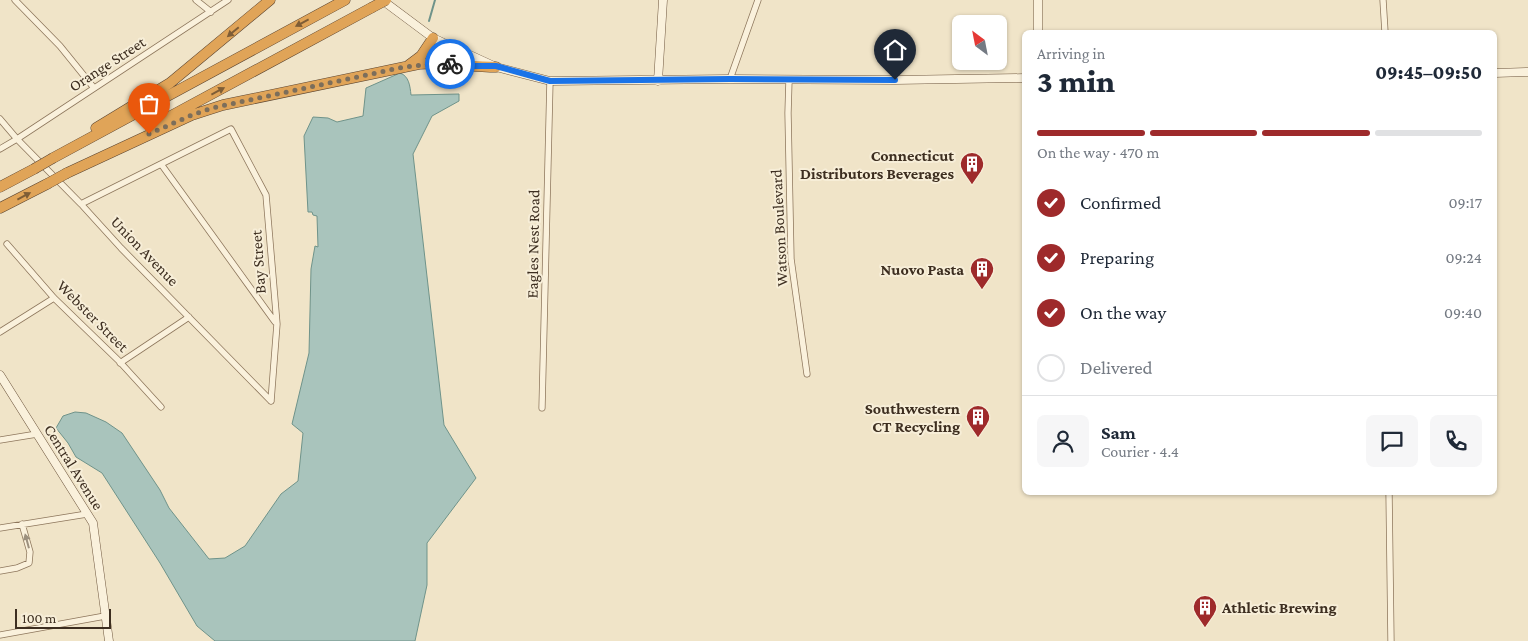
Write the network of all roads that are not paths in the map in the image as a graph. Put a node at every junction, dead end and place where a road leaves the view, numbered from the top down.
1 (15, 0) edge
2 (196, 0) edge
3 (228, 0) edge
4 (270, 0) edge
5 (345, 0) edge
6 (382, 0) edge
7 (386, 0) edge
8 (663, 0) edge
9 (758, 0) edge
10 (1038, 0) edge
11 (1384, 0) edge
12 (211, 12) junction
13 (1038, 30) edge
14 (1385, 30) edge
15 (433, 38) junction
16 (496, 66) junction
17 (404, 67) junction
18 (1497, 72) edge
19 (1528, 72) edge
20 (1022, 78) edge
21 (730, 79) junction
22 (789, 80) junction
23 (550, 81) junction
24 (658, 81) junction
25 (94, 88) junction
26 (0, 120) edge
27 (17, 139) junction
28 (0, 149) edge
29 (54, 158) junction
30 (160, 164) junction
31 (67, 172) junction
32 (0, 187) edge
33 (81, 204) junction
34 (0, 208) edge
35 (7, 244) dead end
36 (54, 298) junction
37 (189, 317) junction
38 (277, 324) junction
39 (0, 332) edge
40 (120, 363) junction
41 (807, 374) dead end
42 (0, 375) edge
43 (271, 402) joint
44 (161, 407) dead end
45 (542, 408) dead end
46 (37, 434) junction
47 (0, 440) edge
48 (1389, 495) edge
49 (87, 514) junction
50 (22, 524) junction
51 (0, 528) edge
52 (0, 571) edge
53 (106, 616) junction
54 (0, 635) edge
55 (109, 641) edge
56 (1391, 641) edge

1 - 25 street
2 - 12 street
3 - 12 street, Orange Street
4 -> 29 highway
5 -> 29 highway
6 - 15 main road
31 -> 7 highway, bridge
8 - 24 main road
9 - 21 street
10 - 13 main road
11 - 14 street
12 - 25 street, Orange Street
15 - 16 main road
15 - 17 highway
16 - 17 highway
16 - 23 main road
17 - 31 highway
18 - 19 main road
20 - 22 main road
21 - 22 main road
21 - 24 main road
22 - 41 street, Watson Boulevard
23 - 24 main road
23 - 45 street, Eagles Nest Road
25 - 27 street, Orange Street
26 - 27 street, Union Avenue
27 - 28 street, Orange Street
27 - 33 street, Union Avenue
29 - 32 highway, bridge
30 - 33 street
30 - 38 street
30 - 38 street, Bay Street
34 -> 31 highway, bridge
33 - 37 street, Union Avenue
35 - 36 street, Webster Street
36 - 39 street
36 - 40 street, Webster Street
37 - 40 street
37 - 43 street, Union Avenue
38 - 43 street, Bay Street
40 - 44 street, Webster Street
42 - 46 main road, Central Avenue
46 - 47 street
46 - 49 main road, Central Avenue
48 - 56 street
49 - 50 street
49 - 53 main road, Central Avenue
50 - 51 street
52 -> 50 street
53 - 54 street
53 - 55 main road, Central Avenue

